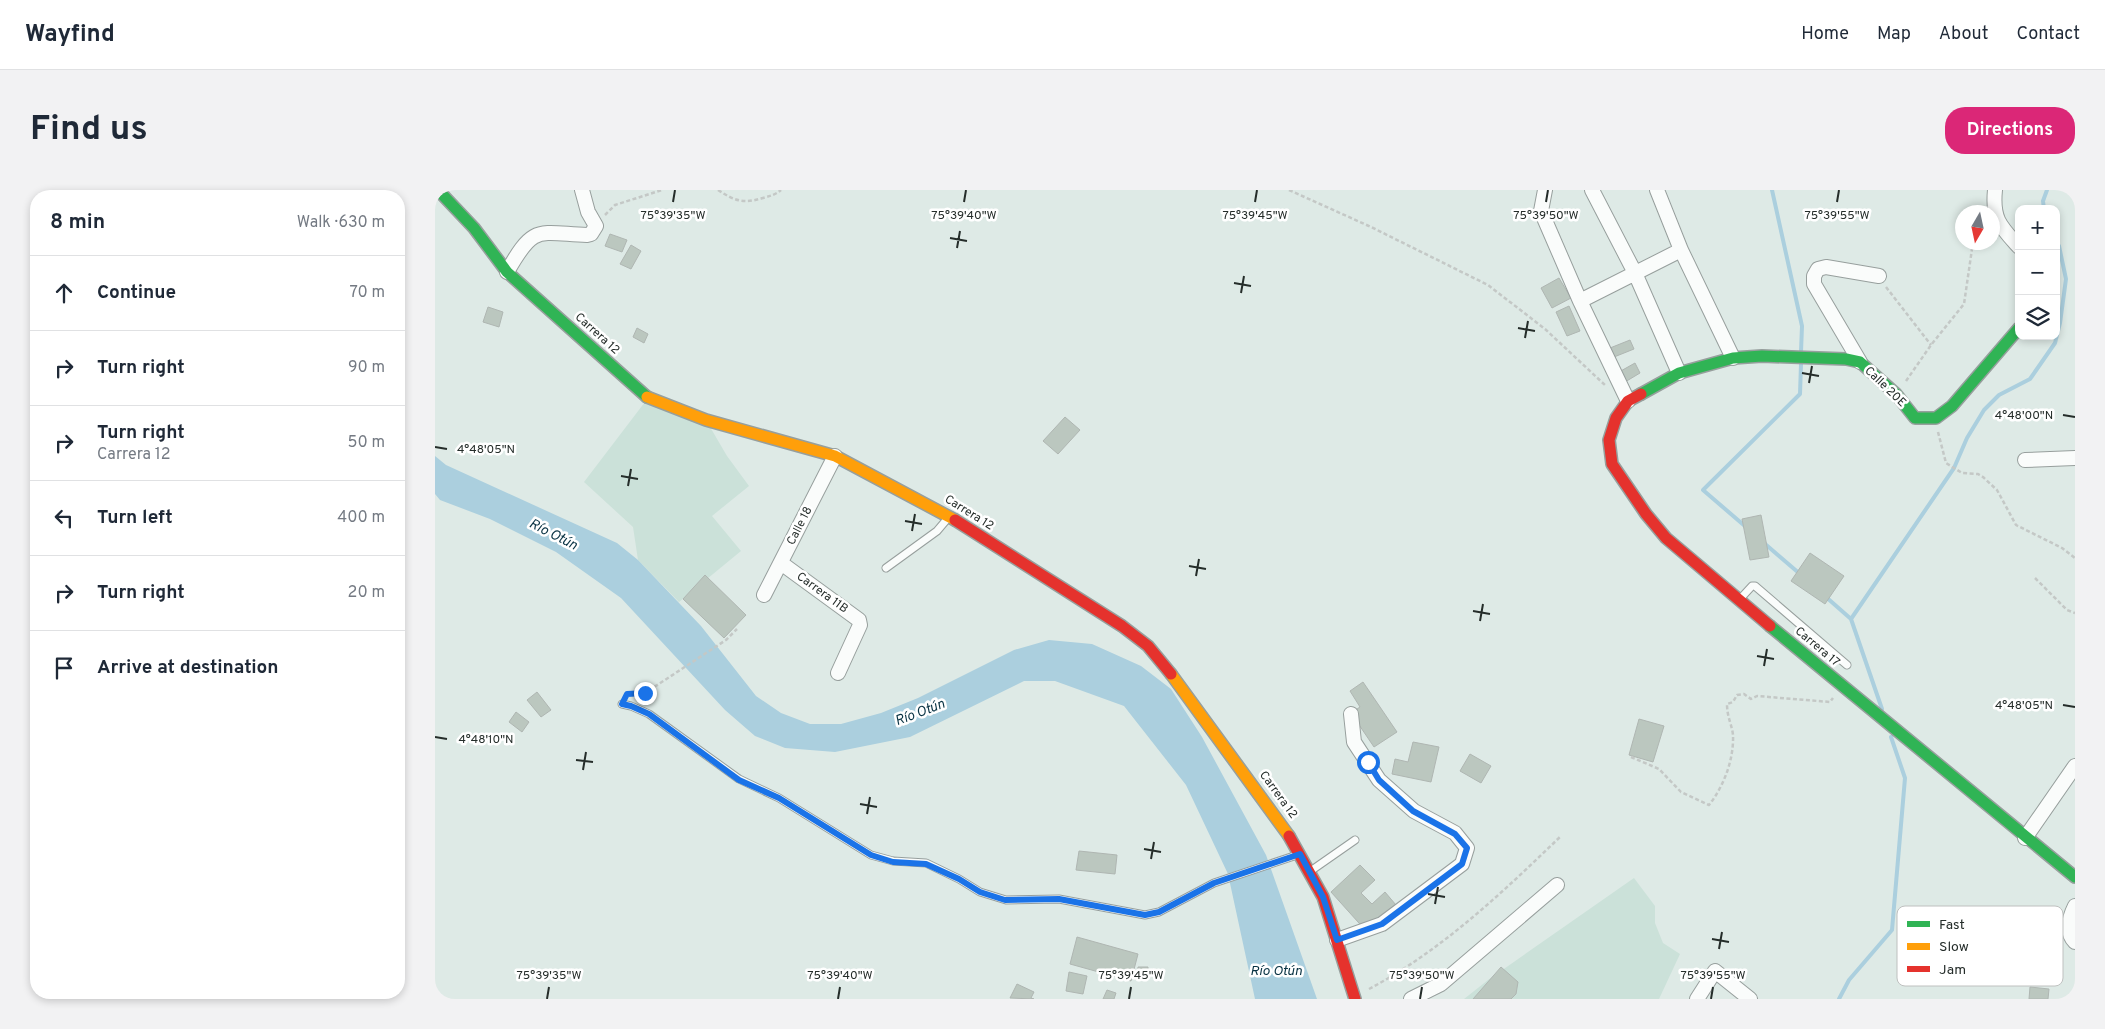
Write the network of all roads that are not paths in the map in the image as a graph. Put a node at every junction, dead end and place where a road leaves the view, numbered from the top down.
1 (438, 190) edge
2 (582, 190) edge
3 (1545, 190) edge
4 (1592, 190) edge
5 (1657, 190) edge
6 (1995, 190) edge
7 (2015, 243) edge
8 (1681, 250) junction
9 (507, 272) junction
10 (1635, 273) junction
11 (1879, 276) road end
12 (1581, 301) junction
13 (2015, 333) edge
14 (1733, 358) junction
15 (1860, 362) junction
16 (1679, 373) junction
17 (1627, 401) junction
18 (835, 456) junction
19 (2075, 458) edge
20 (2025, 460) dead end
21 (950, 517) junction
22 (781, 563) junction
23 (886, 568) dead end
24 (764, 596) dead end
25 (1739, 600) junction
26 (1847, 665) dead end
27 (837, 673) dead end
28 (622, 704) road end
29 (1351, 714) dead end
30 (2075, 766) edge
31 (2025, 838) junction
32 (1355, 840) dead end
33 (1300, 854) junction
34 (1310, 871) junction
35 (2075, 878) edge
36 (1557, 885) dead end
37 (2075, 906) edge
38 (1337, 940) junction
39 (2073, 940) edge
40 (1354, 998) edge
41 (1411, 999) edge
42 (1697, 999) edge
43 (1750, 999) edge

1 - 9 street, Carrera 12
2 - 9 street
3 - 12 street
4 - 10 street
5 - 8 street
6 - 7 street
8 - 10 street
8 - 14 street
9 - 18 street, Carrera 12
10 - 12 street
10 - 16 street
11 - 15 street
12 - 17 street
13 - 15 street, Calle 20E
14 - 15 street, Calle 20E
14 - 16 street, Calle 20E
16 - 17 street, Calle 20E
17 - 25 street, Carrera 17
18 - 21 street, Carrera 12
18 - 22 street, Calle 18
19 - 20 street
21 - 23 lane
21 - 33 street, Carrera 12
22 - 24 street, Calle 18
22 - 27 street, Carrera 11B
25 - 26 lane
25 - 31 street, Carrera 17
28 - 33 lane
29 - 38 street
30 - 31 street
31 - 35 street, Carrera 17
32 - 34 lane
33 - 34 street, Carrera 12
34 - 38 street, Carrera 12
36 - 41 street
37 - 39 street
38 - 40 street, Carrera 12
42 - 43 street

